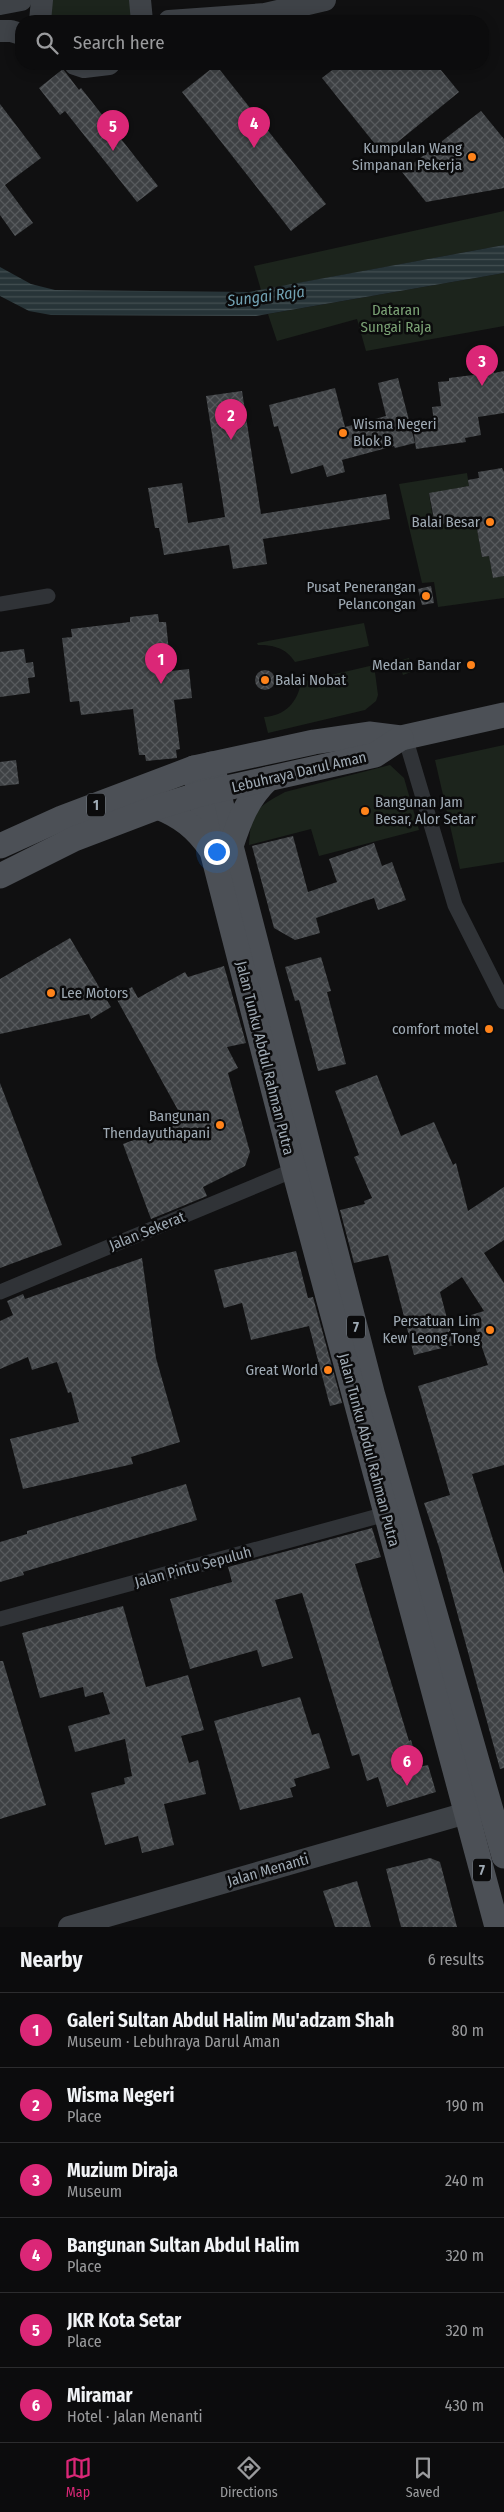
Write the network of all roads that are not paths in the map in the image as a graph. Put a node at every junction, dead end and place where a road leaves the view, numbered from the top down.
1 (21, 0) edge
2 (42, 0) edge
3 (140, 0) edge
4 (325, 0) edge
5 (0, 4) edge
6 (41, 15) edge
7 (141, 15) edge
8 (251, 15) edge
9 (0, 31) edge
10 (15, 32) edge
11 (48, 596) dead end
12 (0, 604) edge
13 (504, 715) edge
14 (403, 737) junction
15 (203, 766) junction
16 (268, 779) junction
17 (209, 792) junction
18 (158, 807) junction
19 (0, 846) edge
20 (221, 848) junction
21 (0, 876) edge
22 (504, 1002) edge
23 (294, 1170) junction
24 (0, 1292) edge
25 (386, 1514) junction
26 (0, 1619) edge
27 (487, 1807) edge
28 (504, 1856) edge
29 (69, 1927) edge
30 (497, 1927) edge

1 - 5 street
2 - 6 street
3 - 7 street
4 - 8 street
9 - 10 street
11 - 12 street
13 - 14 main road, 1
14 - 15 main road, Lebuhraya Darul Aman / 1
14 - 16 main road, Lebuhraya Darul Aman / 1
14 - 22 street
15 - 17 main road, Jalan Tunku Abdul Rahman Putra / 7
15 - 19 main road, Lebuhraya Darul Aman / 1
16 - 17 main road, Lebuhraya Darul Aman / 1
16 - 20 main road
17 - 18 main road, Lebuhraya Darul Aman / 1
17 - 20 main road, Jalan Tunku Abdul Rahman Putra / 7
18 - 20 main road
18 - 21 main road, Lebuhraya Darul Aman / 1
20 - 23 main road, Jalan Tunku Abdul Rahman Putra / 7
20 - 27 main road, Jalan Tunku Abdul Rahman Putra / 7
23 - 24 street, Jalan Sekerat
23 - 25 main road, Jalan Tunku Abdul Rahman Putra / 7
25 - 26 street, Jalan Pintu Sepuluh
25 - 27 main road, Jalan Tunku Abdul Rahman Putra / 7
27 - 28 main road, Jalan Tunku Abdul Rahman Putra / 7
27 - 29 street, Jalan Menanti
27 - 30 main road, Jalan Tunku Abdul Rahman Putra / 7

